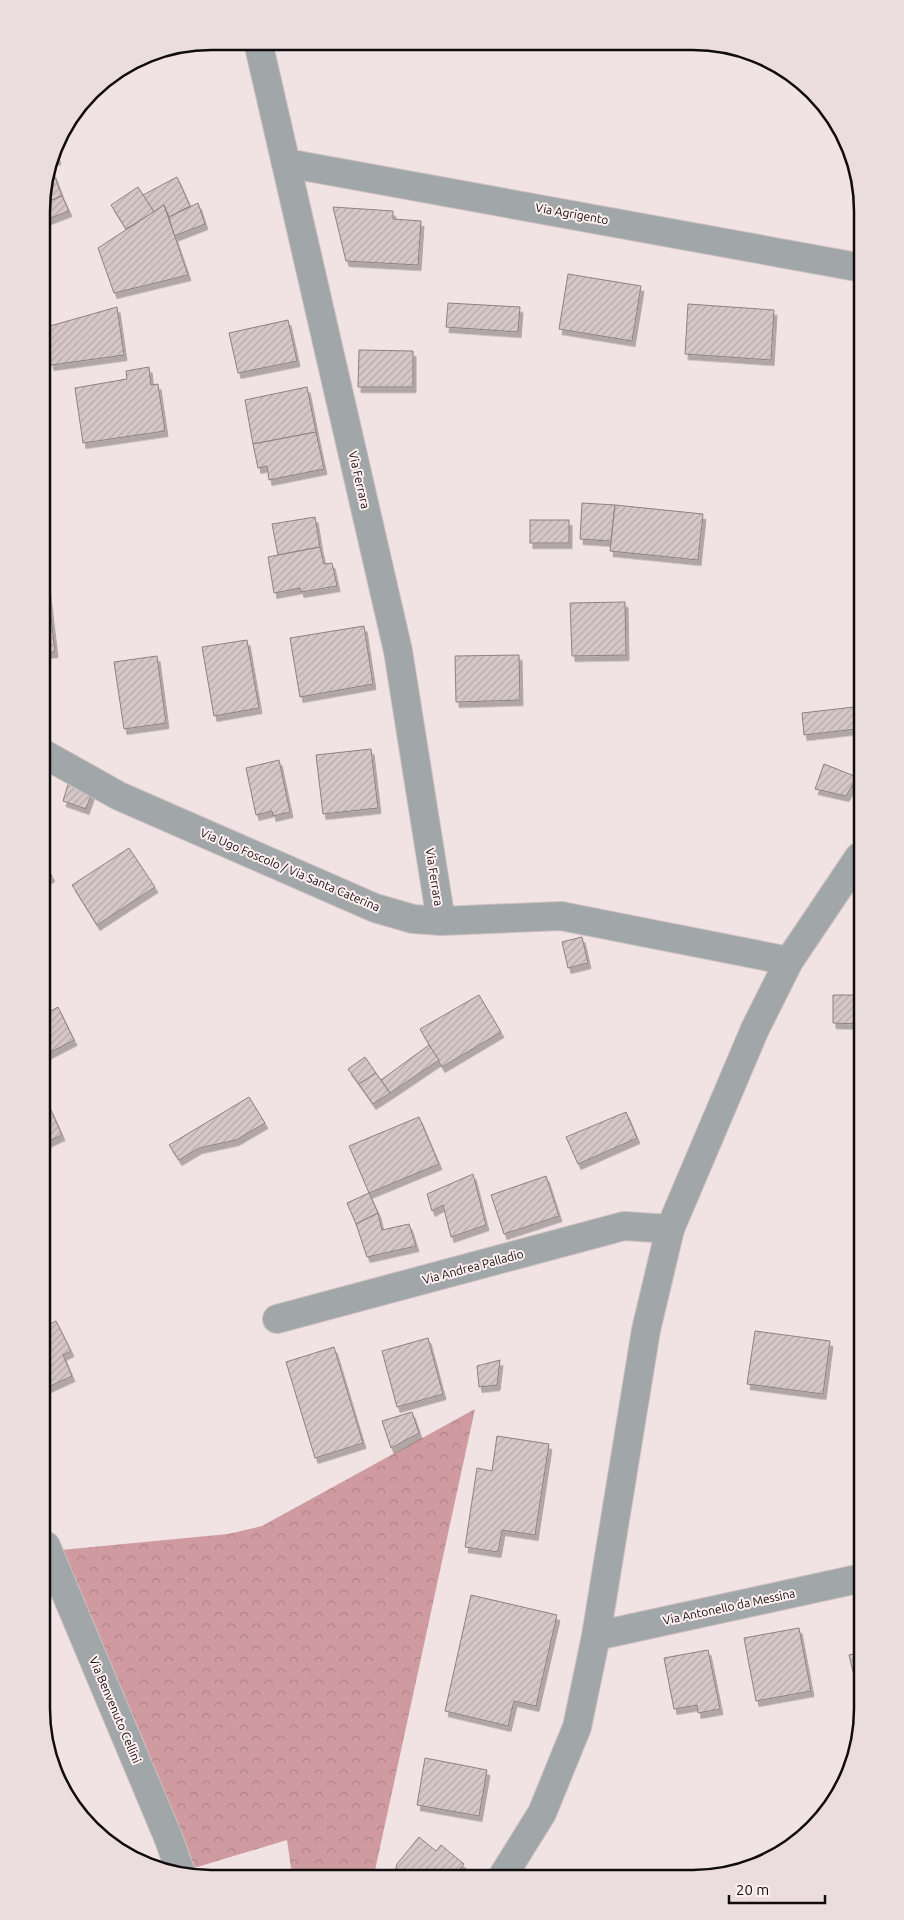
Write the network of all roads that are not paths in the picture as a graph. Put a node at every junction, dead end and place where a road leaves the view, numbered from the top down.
1 (260, 50) edge
2 (286, 163) junction
3 (854, 266) edge
4 (50, 757) edge
5 (854, 866) edge
6 (441, 921) junction
7 (789, 961) junction
8 (670, 1229) junction
9 (277, 1319) dead end
10 (50, 1556) edge
11 (854, 1580) edge
12 (596, 1636) junction
13 (179, 1867) edge
14 (506, 1870) edge

1 - 2 street, Via Ferrara
2 - 3 street, Via Agrigento
2 - 6 street, Via Ferrara
4 - 6 street, Via Ugo Foscolo / Via Santa Caterina
5 - 7 street
6 - 7 street, Via Ugo Foscolo / Via Santa Caterina
7 - 8 street
8 - 9 street, Via Andrea Palladio
8 - 12 street
10 - 13 street, Via Benvenuto Cellini
11 - 12 street, Via Antonello da Messina
12 - 14 street

